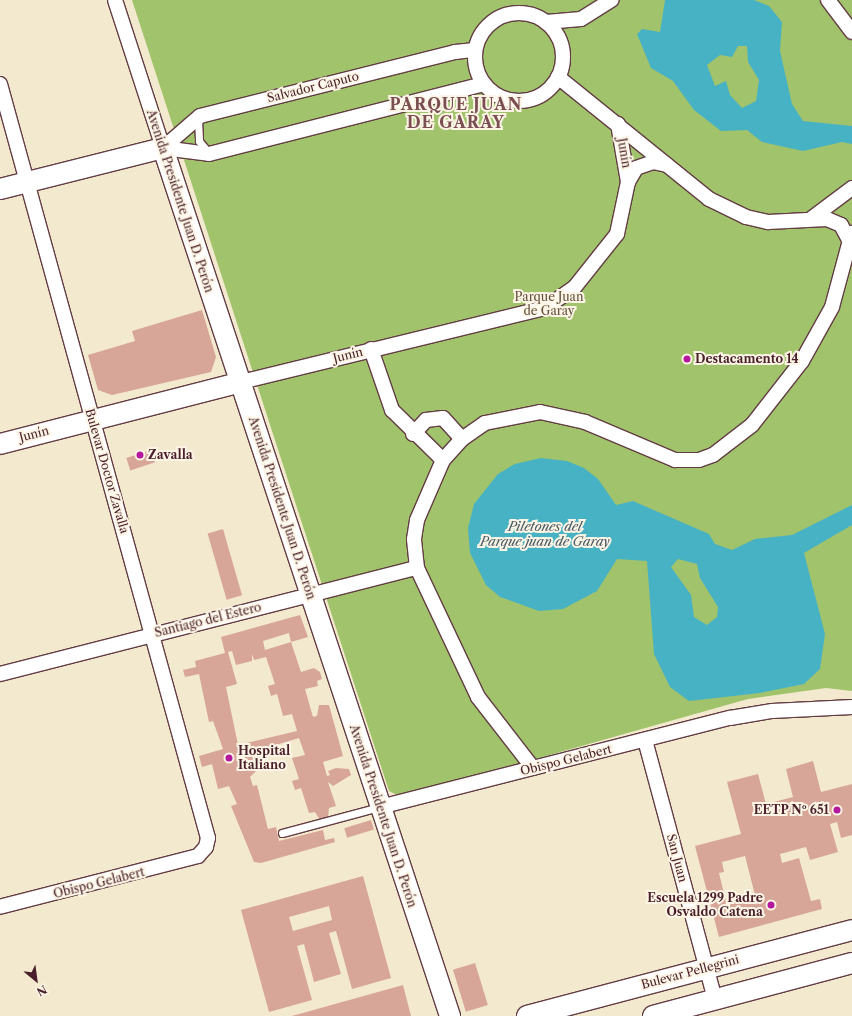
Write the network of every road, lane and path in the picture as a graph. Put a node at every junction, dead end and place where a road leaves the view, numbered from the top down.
1 (115, 0) edge
2 (612, 0) edge
3 (828, 0) edge
4 (581, 19) junction
5 (546, 22) junction
6 (852, 32) edge
7 (562, 49) junction
8 (475, 50) junction
9 (558, 77) junction
10 (0, 84) edge
11 (483, 84) junction
12 (200, 116) junction
13 (618, 124) junction
14 (163, 148) junction
15 (209, 154) junction
16 (667, 165) junction
17 (628, 182) junction
18 (27, 183) junction
19 (852, 188) edge
20 (0, 189) edge
21 (808, 220) junction
22 (851, 239) edge
23 (371, 349) junction
24 (241, 382) junction
25 (92, 419) junction
26 (413, 434) junction
27 (462, 439) junction
28 (0, 444) edge
29 (443, 460) junction
30 (417, 568) junction
31 (311, 595) junction
32 (153, 634) junction
33 (0, 674) edge
34 (852, 707) edge
35 (645, 740) junction
36 (532, 768) junction
37 (380, 807) junction
38 (282, 833) dead end
39 (198, 856) joint
40 (0, 907) edge
41 (852, 930) edge
42 (852, 963) edge
43 (706, 967) junction
44 (715, 999) junction
45 (450, 1016) edge
46 (528, 1016) edge
47 (653, 1016) edge

1 - 14 street, Avenida Presidente Juan D. Perón
2 - 4 street
3 - 6 street
4 - 5 street
4 - 7 street
5 - 7 street
5 - 8 street
7 - 9 street
8 - 11 street
8 - 12 street, Salvador Caputo
9 - 11 street
9 - 13 street
10 - 18 street, Bulevar Doctor Zavalla
11 - 15 street, Salvador Caputo
12 - 14 street, Salvador Caputo
12 - 15 lane
13 - 16 street
13 - 17 street, Junín
14 - 15 street, Salvador Caputo
14 - 18 street, Salvador Caputo
14 - 24 street, Avenida Presidente Juan D. Perón
16 - 17 street, Junín
16 - 21 street
17 - 23 street, Junín
18 - 20 street, Salvador Caputo
18 - 25 street, Bulevar Doctor Zavalla
19 - 21 street
21 - 22 street
22 - 27 street
23 - 24 street, Junín
23 - 26 street
24 - 25 street, Junín
24 - 31 street, Avenida Presidente Juan D. Perón
25 - 28 street, Junín
25 - 32 street, Bulevar Doctor Zavalla
26 - 27 street
26 - 29 street
27 - 29 street
29 - 30 street
30 - 31 street, Santiago del Estero
30 - 36 street
31 - 32 street, Santiago del Estero
31 - 37 street, Avenida Presidente Juan D. Perón
32 - 33 street, Santiago del Estero
32 - 39 street, Bulevar Doctor Zavalla
34 - 35 street, Obispo Gelabert
35 - 36 street, Obispo Gelabert
35 - 43 street, San Juan
36 - 37 street, Obispo Gelabert
37 - 38 lane, Obispo Gelabert
37 - 45 street, Avenida Presidente Juan D. Perón
39 - 40 street, Obispo Gelabert
41 - 43 street, Bulevar Pellegrini
42 - 44 street
43 - 44 street, San Juan
43 - 46 street, Bulevar Pellegrini
44 - 47 street

